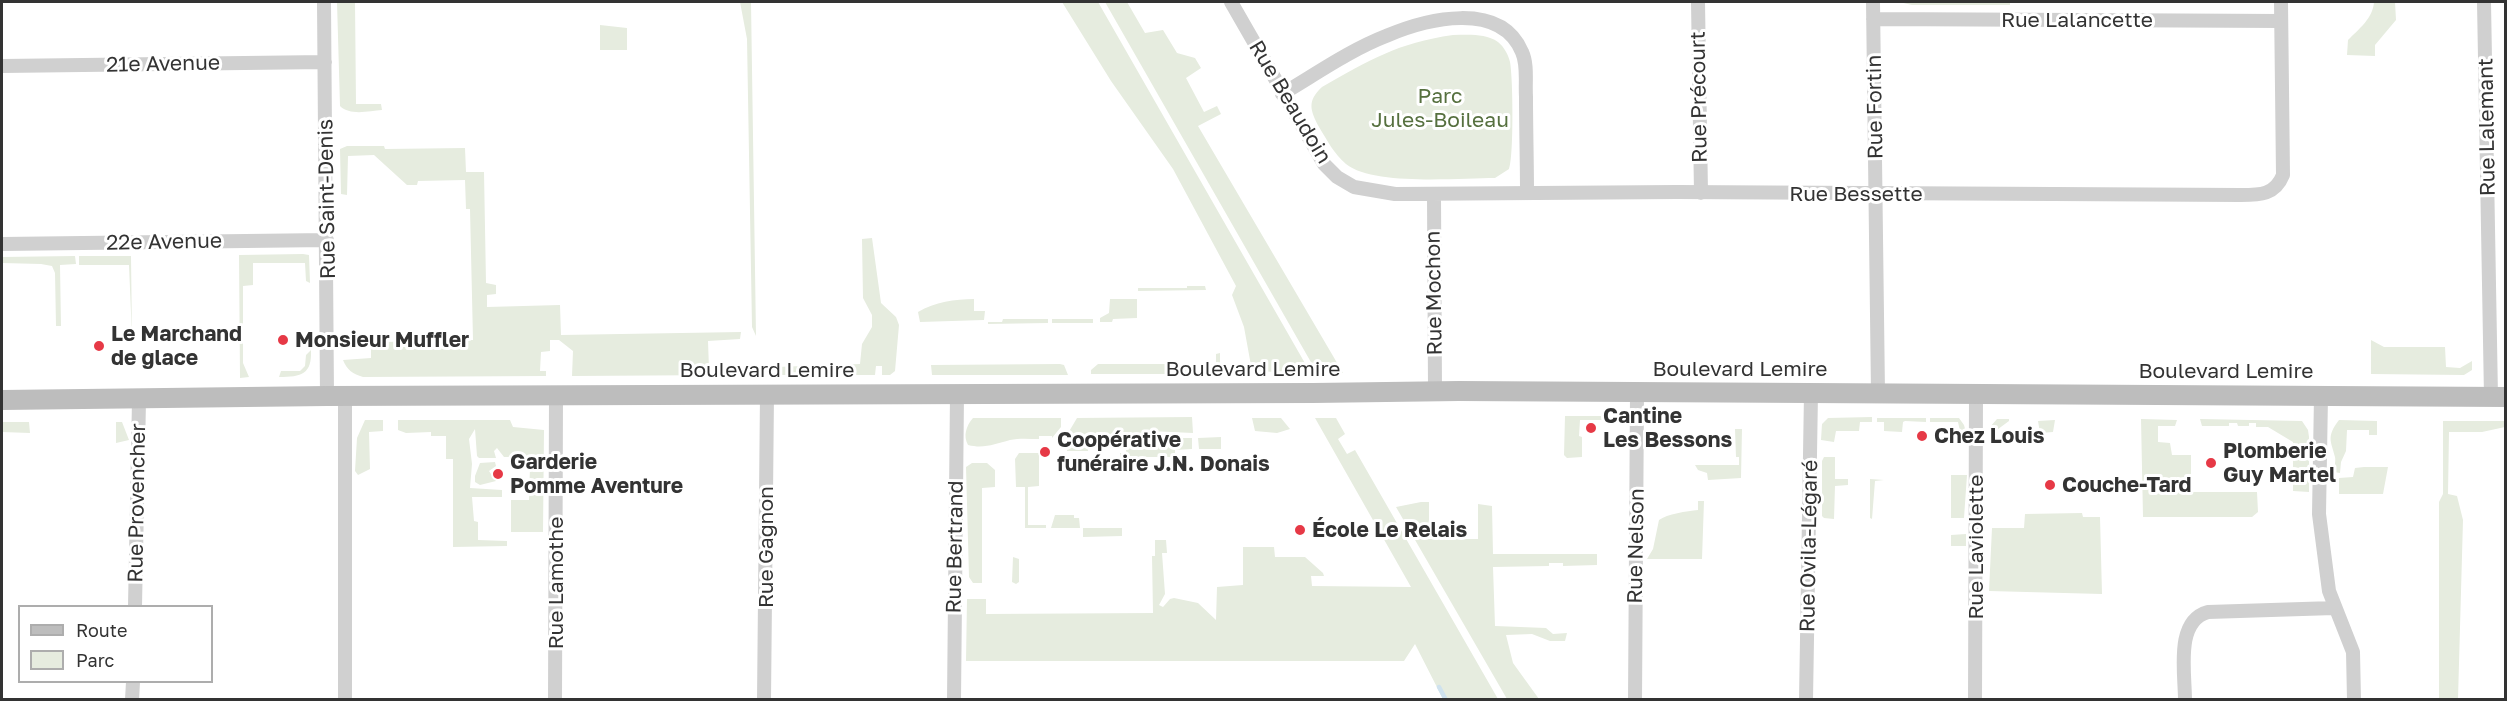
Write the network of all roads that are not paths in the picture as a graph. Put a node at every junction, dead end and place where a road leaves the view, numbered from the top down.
1 (324, 2) edge
2 (1231, 2) edge
3 (1698, 2) edge
4 (1873, 2) edge
5 (2281, 2) edge
6 (2484, 2) edge
7 (1873, 19) junction
8 (2281, 21) junction
9 (325, 62) junction
10 (2, 66) edge
11 (1282, 94) junction
12 (1701, 192) junction
13 (1527, 193) junction
14 (1876, 194) junction
15 (1434, 195) junction
16 (327, 240) junction
17 (2, 244) edge
18 (1435, 391) junction
19 (1637, 393) junction
20 (1811, 393) junction
21 (1878, 393) junction
22 (767, 394) junction
23 (957, 394) junction
24 (1976, 394) junction
25 (556, 395) junction
26 (336, 396) junction
27 (2321, 396) junction
28 (2498, 397) edge
29 (2, 400) edge
30 (139, 400) junction
31 (135, 605) edge
32 (2334, 608) junction
33 (133, 683) edge
34 (132, 699) edge
35 (345, 699) edge
36 (555, 699) edge
37 (764, 699) edge
38 (954, 699) edge
39 (1635, 699) edge
40 (1806, 699) edge
41 (1975, 699) edge
42 (2185, 699) edge
43 (2354, 699) edge

1 - 9 street, Rue Saint-Denis
2 - 11 street, Rue Beaudoin
3 - 12 street, Rue Précourt
4 - 7 street, Rue Fortin
5 - 8 street
6 - 28 street, Rue Lalemant
7 - 8 street, Rue Lalancette
7 - 14 street, Rue Fortin
8 - 14 street, Rue Bessette
9 - 10 street, 21e Avenue
9 - 16 street, Rue Saint-Denis
11 - 13 street
11 - 15 street, Rue Beaudoin
12 - 13 street, Rue Bessette
12 - 14 street, Rue Bessette
13 - 15 street, Rue Bessette
14 - 21 street, Rue Fortin
15 - 18 street, Rue Mochon
16 - 17 street, 22e Avenue
16 - 26 street, Rue Saint-Denis
18 - 19 main road, Boulevard Lemire
18 - 23 main road, Boulevard Lemire
19 - 20 main road, Boulevard Lemire
19 - 39 street, Rue Nelson
20 - 21 main road, Boulevard Lemire
20 - 40 street, Rue Ovila-Légaré
21 - 24 main road, Boulevard Lemire
22 - 23 main road, Boulevard Lemire
22 - 25 main road, Boulevard Lemire
22 - 37 street, Rue Gagnon
23 - 38 street, Rue Bertrand
24 - 27 main road, Boulevard Lemire
24 - 41 street, Rue Laviolette
25 - 26 main road, Boulevard Lemire
25 - 36 street, Rue Lamothe
26 - 30 main road, Boulevard Lemire
26 - 35 street, Rue Saint-Denis
27 - 28 main road, Boulevard Lemire
27 - 32 street
29 - 30 main road, Boulevard Lemire
30 - 31 street, Rue Provencher
32 - 42 street
32 - 43 street
33 - 34 street

